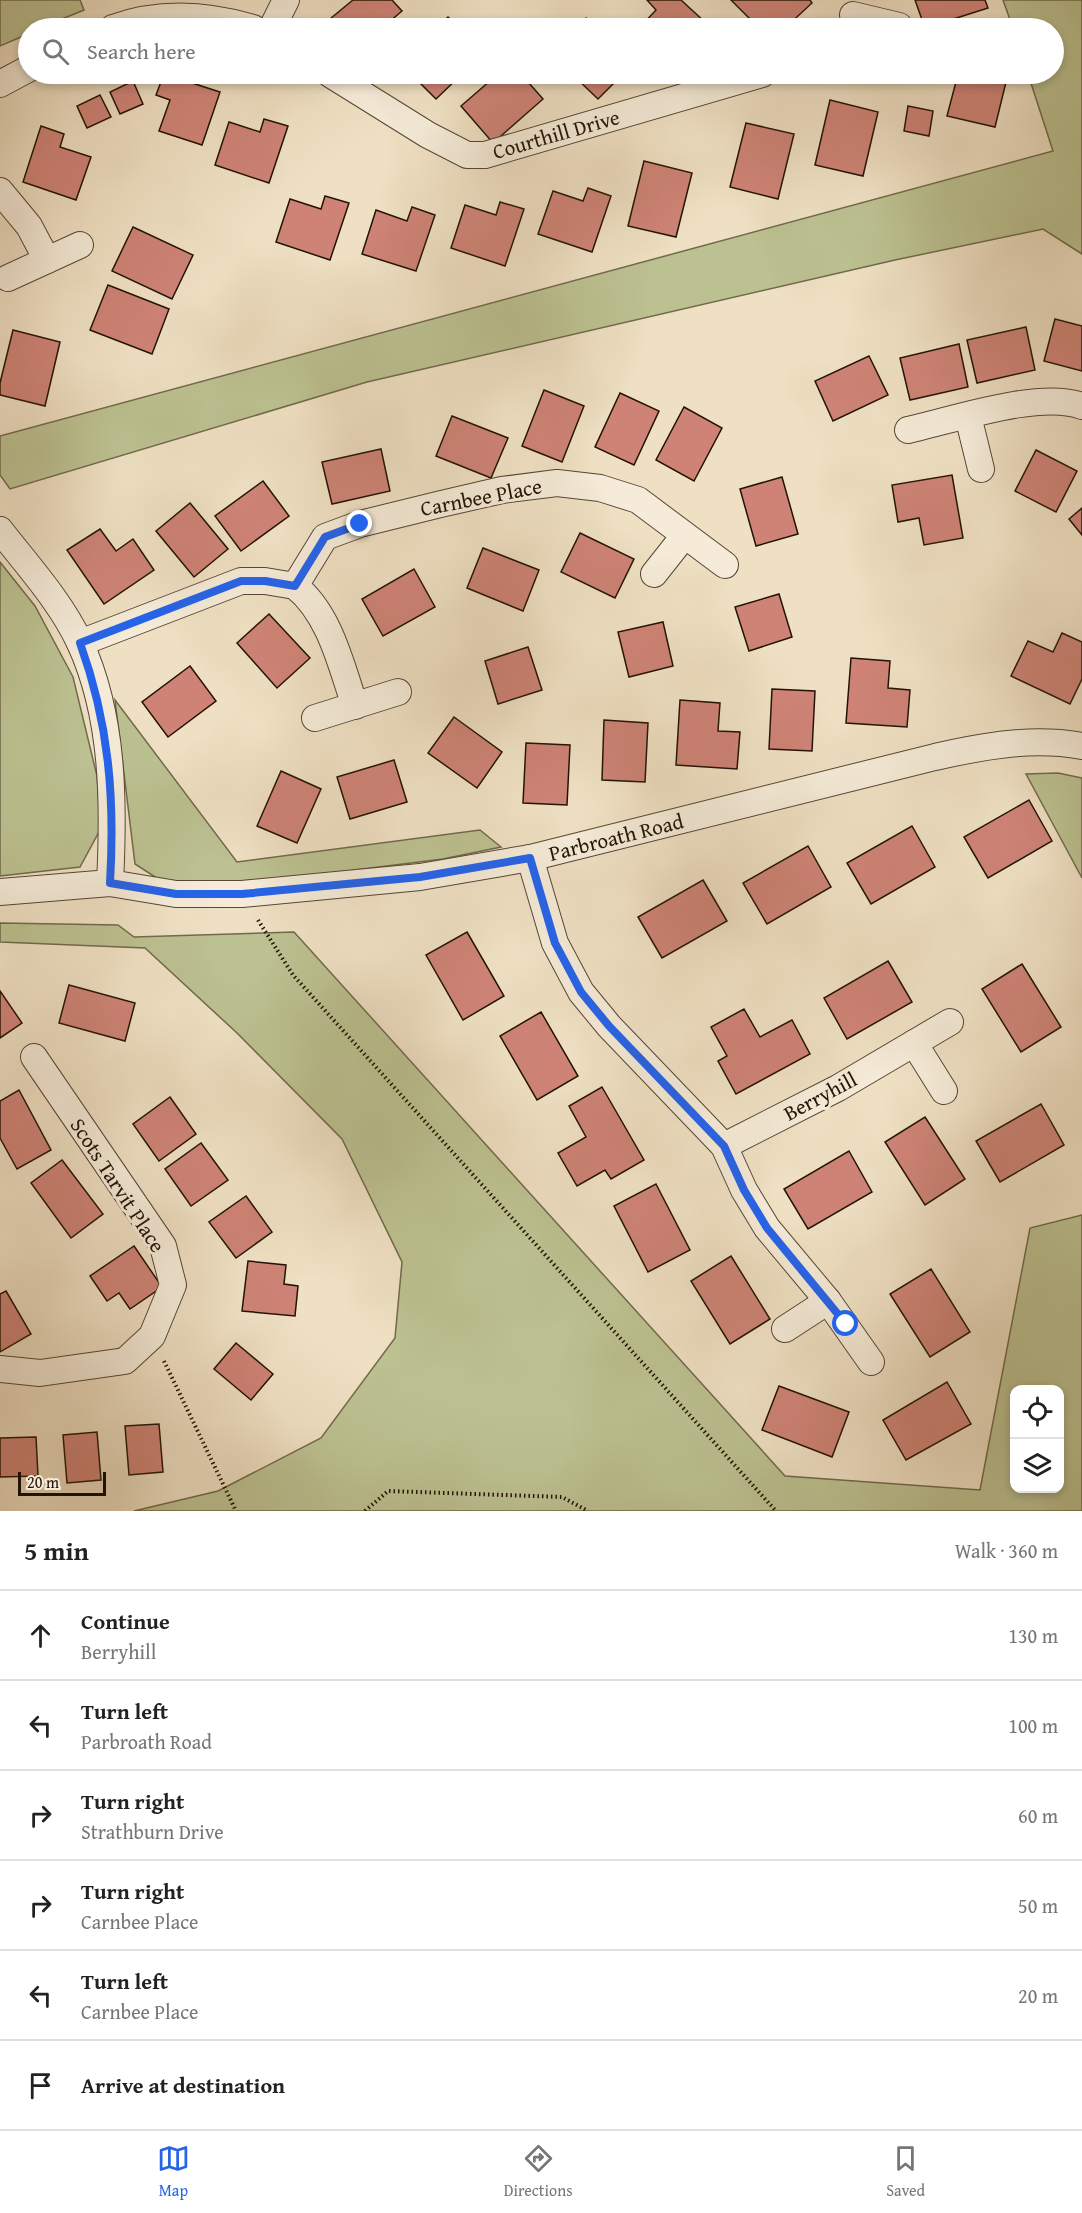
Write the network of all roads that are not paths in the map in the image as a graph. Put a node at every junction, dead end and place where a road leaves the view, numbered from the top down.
1 (286, 0) edge
2 (845, 15) edge
3 (154, 18) edge
4 (205, 18) edge
5 (277, 18) edge
6 (860, 18) edge
7 (18, 74) edge
8 (0, 84) edge
9 (346, 84) edge
10 (728, 84) edge
11 (0, 191) edge
12 (80, 245) dead end
13 (47, 260) junction
14 (8, 278) dead end
15 (1082, 406) edge
16 (968, 417) junction
17 (908, 430) dead end
18 (981, 469) dead end
19 (0, 531) edge
20 (684, 536) junction
21 (725, 565) dead end
22 (654, 574) dead end
23 (295, 586) junction
24 (80, 643) junction
25 (398, 692) dead end
26 (355, 706) junction
27 (315, 718) dead end
28 (1082, 746) edge
29 (530, 858) junction
30 (110, 883) junction
31 (0, 892) edge
32 (950, 1022) dead end
33 (914, 1043) junction
34 (34, 1057) dead end
35 (944, 1091) dead end
36 (724, 1146) junction
37 (828, 1301) junction
38 (785, 1329) dead end
39 (871, 1362) dead end
40 (0, 1369) edge

1 - 5 street
2 - 6 street
3 - 4 street
7 - 8 street
9 - 10 street, Courthill Drive
11 - 13 street
12 - 13 street
13 - 14 street
15 - 16 street
16 - 17 street
16 - 18 street
19 - 24 street
20 - 21 street, Carnbee Place
20 - 22 street
20 - 23 street, Carnbee Place
23 - 24 street
23 - 26 street
24 - 30 street
25 - 26 street
26 - 27 street
28 - 29 street, Parbroath Road
29 - 30 street, Parbroath Road
29 - 36 street
30 - 31 street, Parbroath Road
32 - 33 street, Berryhill
33 - 35 street
33 - 36 street, Berryhill
34 - 40 street, Scots Tarvit Place
36 - 37 street
37 - 38 street
37 - 39 street

